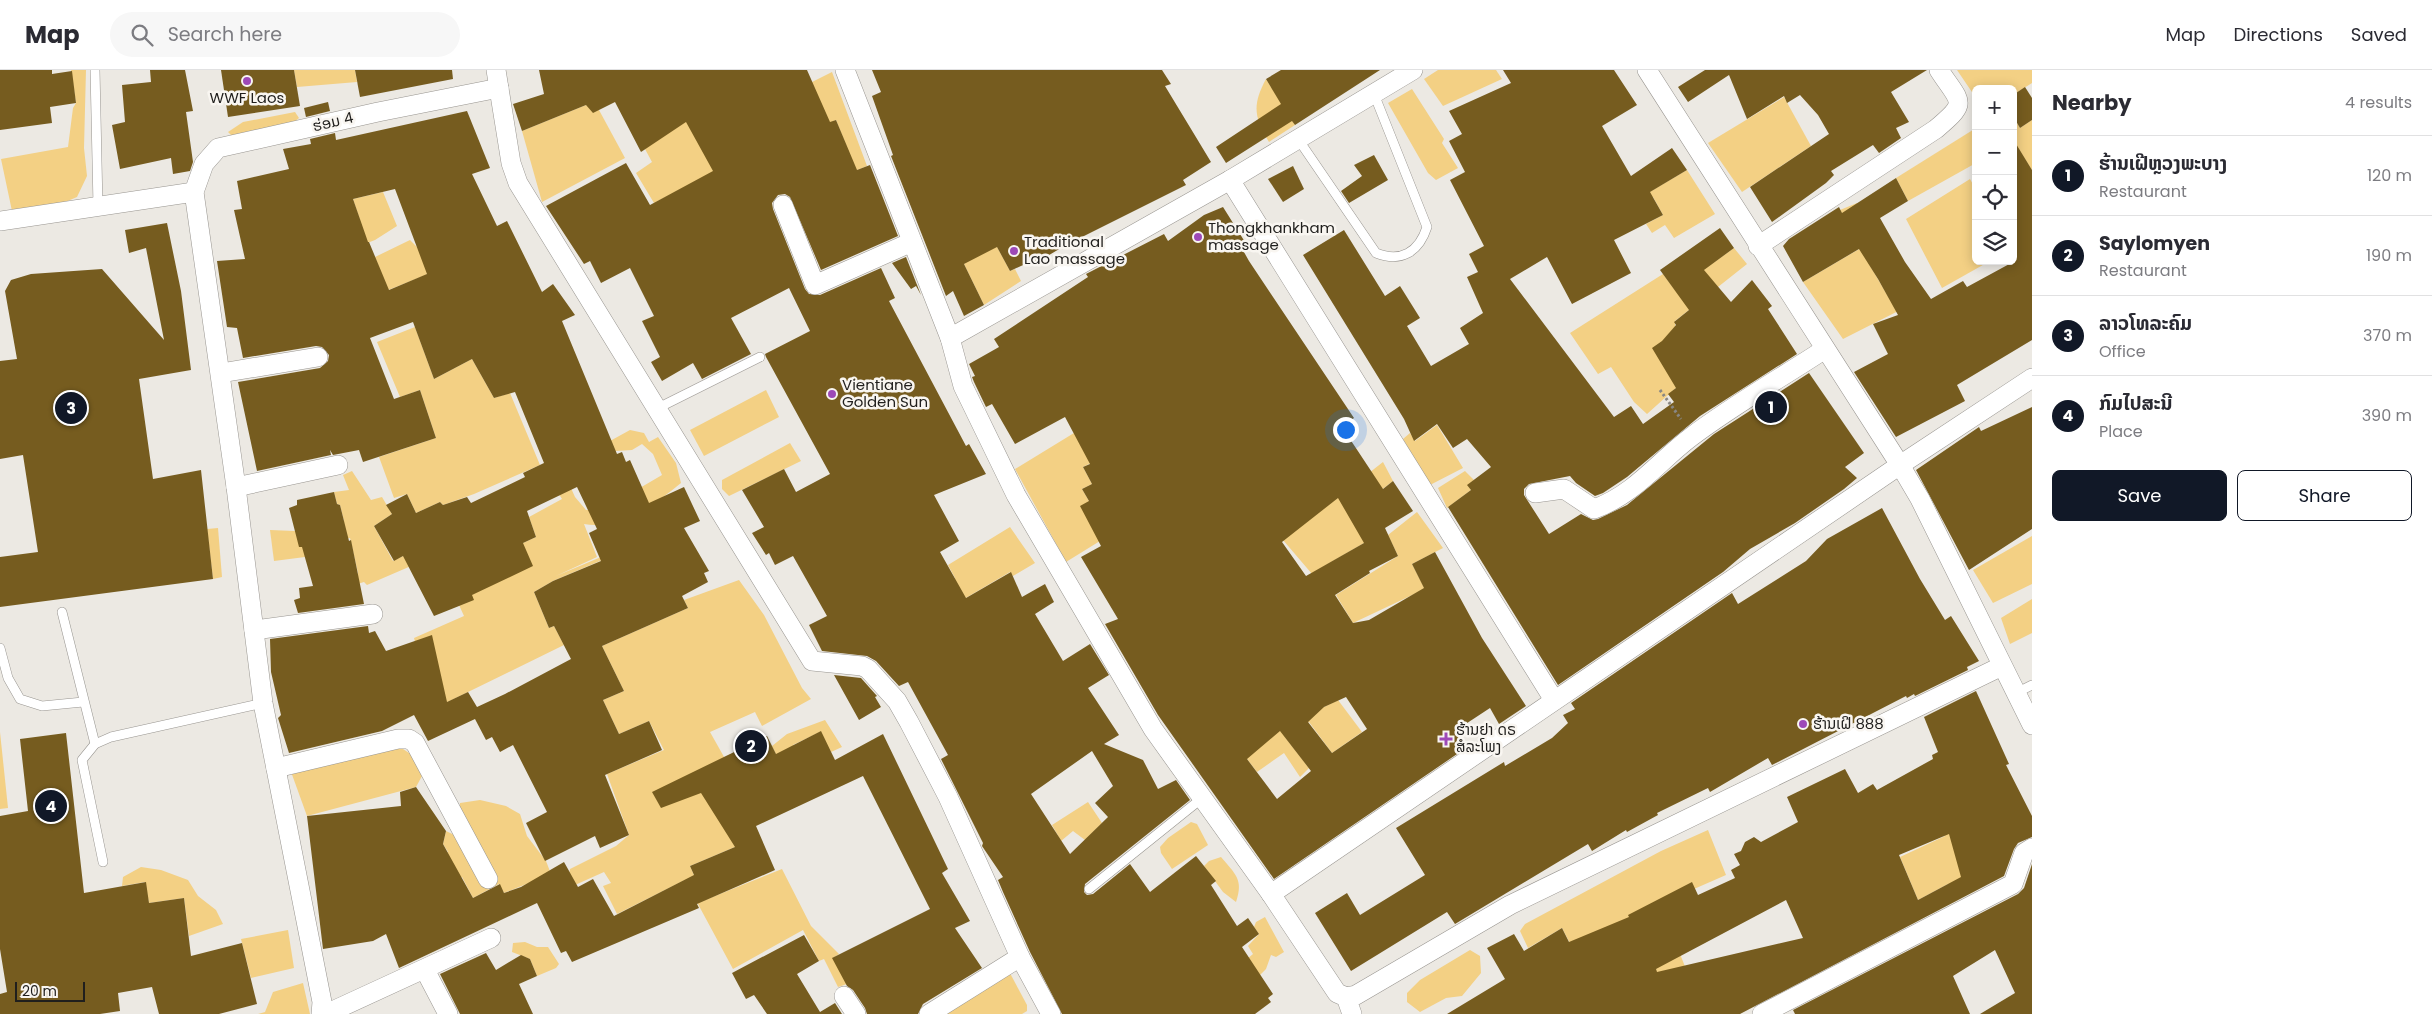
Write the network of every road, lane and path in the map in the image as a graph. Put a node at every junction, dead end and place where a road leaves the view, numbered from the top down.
1 (95, 70) edge
2 (845, 70) edge
3 (1413, 70) edge
4 (1647, 70) edge
5 (1939, 70) edge
6 (498, 79) edge
7 (1374, 94) junction
8 (1298, 139) junction
9 (1230, 180) junction
10 (194, 192) junction
11 (783, 205) dead end
12 (98, 206) junction
13 (0, 221) edge
14 (912, 242) junction
15 (1758, 246) junction
16 (950, 338) junction
17 (1825, 349) junction
18 (760, 356) dead end
19 (318, 357) dead end
20 (220, 373) junction
21 (2032, 378) edge
22 (1660, 390) dead end
23 (656, 409) junction
24 (1693, 436) junction
25 (1900, 464) junction
26 (338, 465) dead end
27 (236, 487) junction
28 (1535, 493) dead end
29 (62, 612) dead end
30 (373, 614) dead end
31 (254, 630) junction
32 (0, 648) edge
33 (2002, 666) junction
34 (2024, 689) edge
35 (1554, 700) junction
36 (83, 702) junction
37 (263, 703) junction
38 (2032, 725) edge
39 (95, 744) junction
40 (276, 768) junction
41 (1201, 799) junction
42 (2032, 848) edge
43 (103, 862) dead end
44 (488, 879) dead end
45 (1089, 889) dead end
46 (1271, 894) junction
47 (491, 938) dead end
48 (1020, 957) junction
49 (425, 970) junction
50 (844, 996) dead end
51 (1349, 1006) edge
52 (321, 1014) edge
53 (326, 1014) edge
54 (448, 1014) edge
55 (856, 1014) edge
56 (929, 1014) edge
57 (1051, 1014) edge
58 (1762, 1014) edge

1 - 12 lane
2 - 14 street
3 - 7 street
4 - 15 street
5 - 15 street
6 - 10 street, ຮ່ອມ 4
6 - 23 street
7 - 8 street
7 - 8 lane
8 - 9 street
9 - 16 street
9 - 35 street
10 - 12 street
10 - 20 street
11 - 14 street
12 - 13 street
14 - 16 street
15 - 17 street
16 - 41 street
17 - 24 street
17 - 25 street
18 - 23 lane
19 - 20 street
20 - 27 street
21 - 25 street
22 - 24 path
23 - 48 street
24 - 28 street
25 - 33 street
25 - 35 street
26 - 27 street
27 - 31 street
29 - 36 lane
30 - 31 street
31 - 37 street
32 - 36 lane
33 - 34 street
33 - 51 street
34 - 38 street
35 - 46 street
36 - 39 lane
37 - 39 lane
37 - 40 street
39 - 43 lane
40 - 44 street
40 - 52 street
41 - 45 lane
41 - 46 street
42 - 58 street
46 - 51 street
47 - 49 street
48 - 56 street
48 - 57 street
49 - 53 street
49 - 54 street
50 - 55 street

